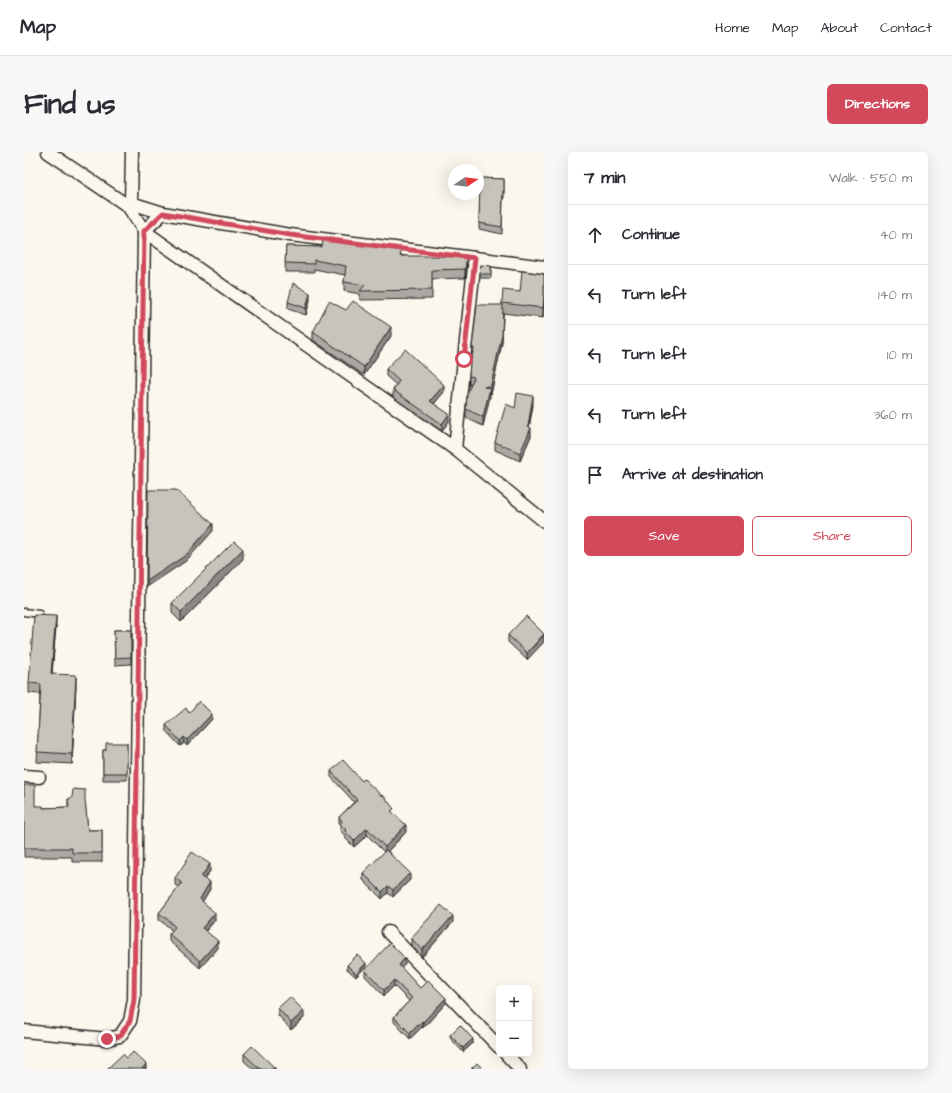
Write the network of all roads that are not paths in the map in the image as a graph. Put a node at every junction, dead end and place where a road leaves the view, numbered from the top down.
1 (48, 152) edge
2 (132, 152) edge
3 (130, 205) junction
4 (163, 213) junction
5 (144, 231) junction
6 (475, 258) junction
7 (544, 267) edge
8 (455, 449) junction
9 (544, 521) edge
10 (24, 612) edge
11 (40, 614) edge
12 (24, 776) edge
13 (39, 777) dead end
14 (388, 932) dead end
15 (24, 1031) edge
16 (496, 1044) edge
17 (509, 1057) edge
18 (520, 1069) edge

1 - 3 street
2 - 3 street
3 - 4 street
3 - 5 street
4 - 5 street
4 - 6 street
5 - 8 street
5 - 15 street
6 - 7 street
6 - 8 street
8 - 9 street
10 - 11 lane
12 - 13 street
14 - 16 street
17 - 18 street

